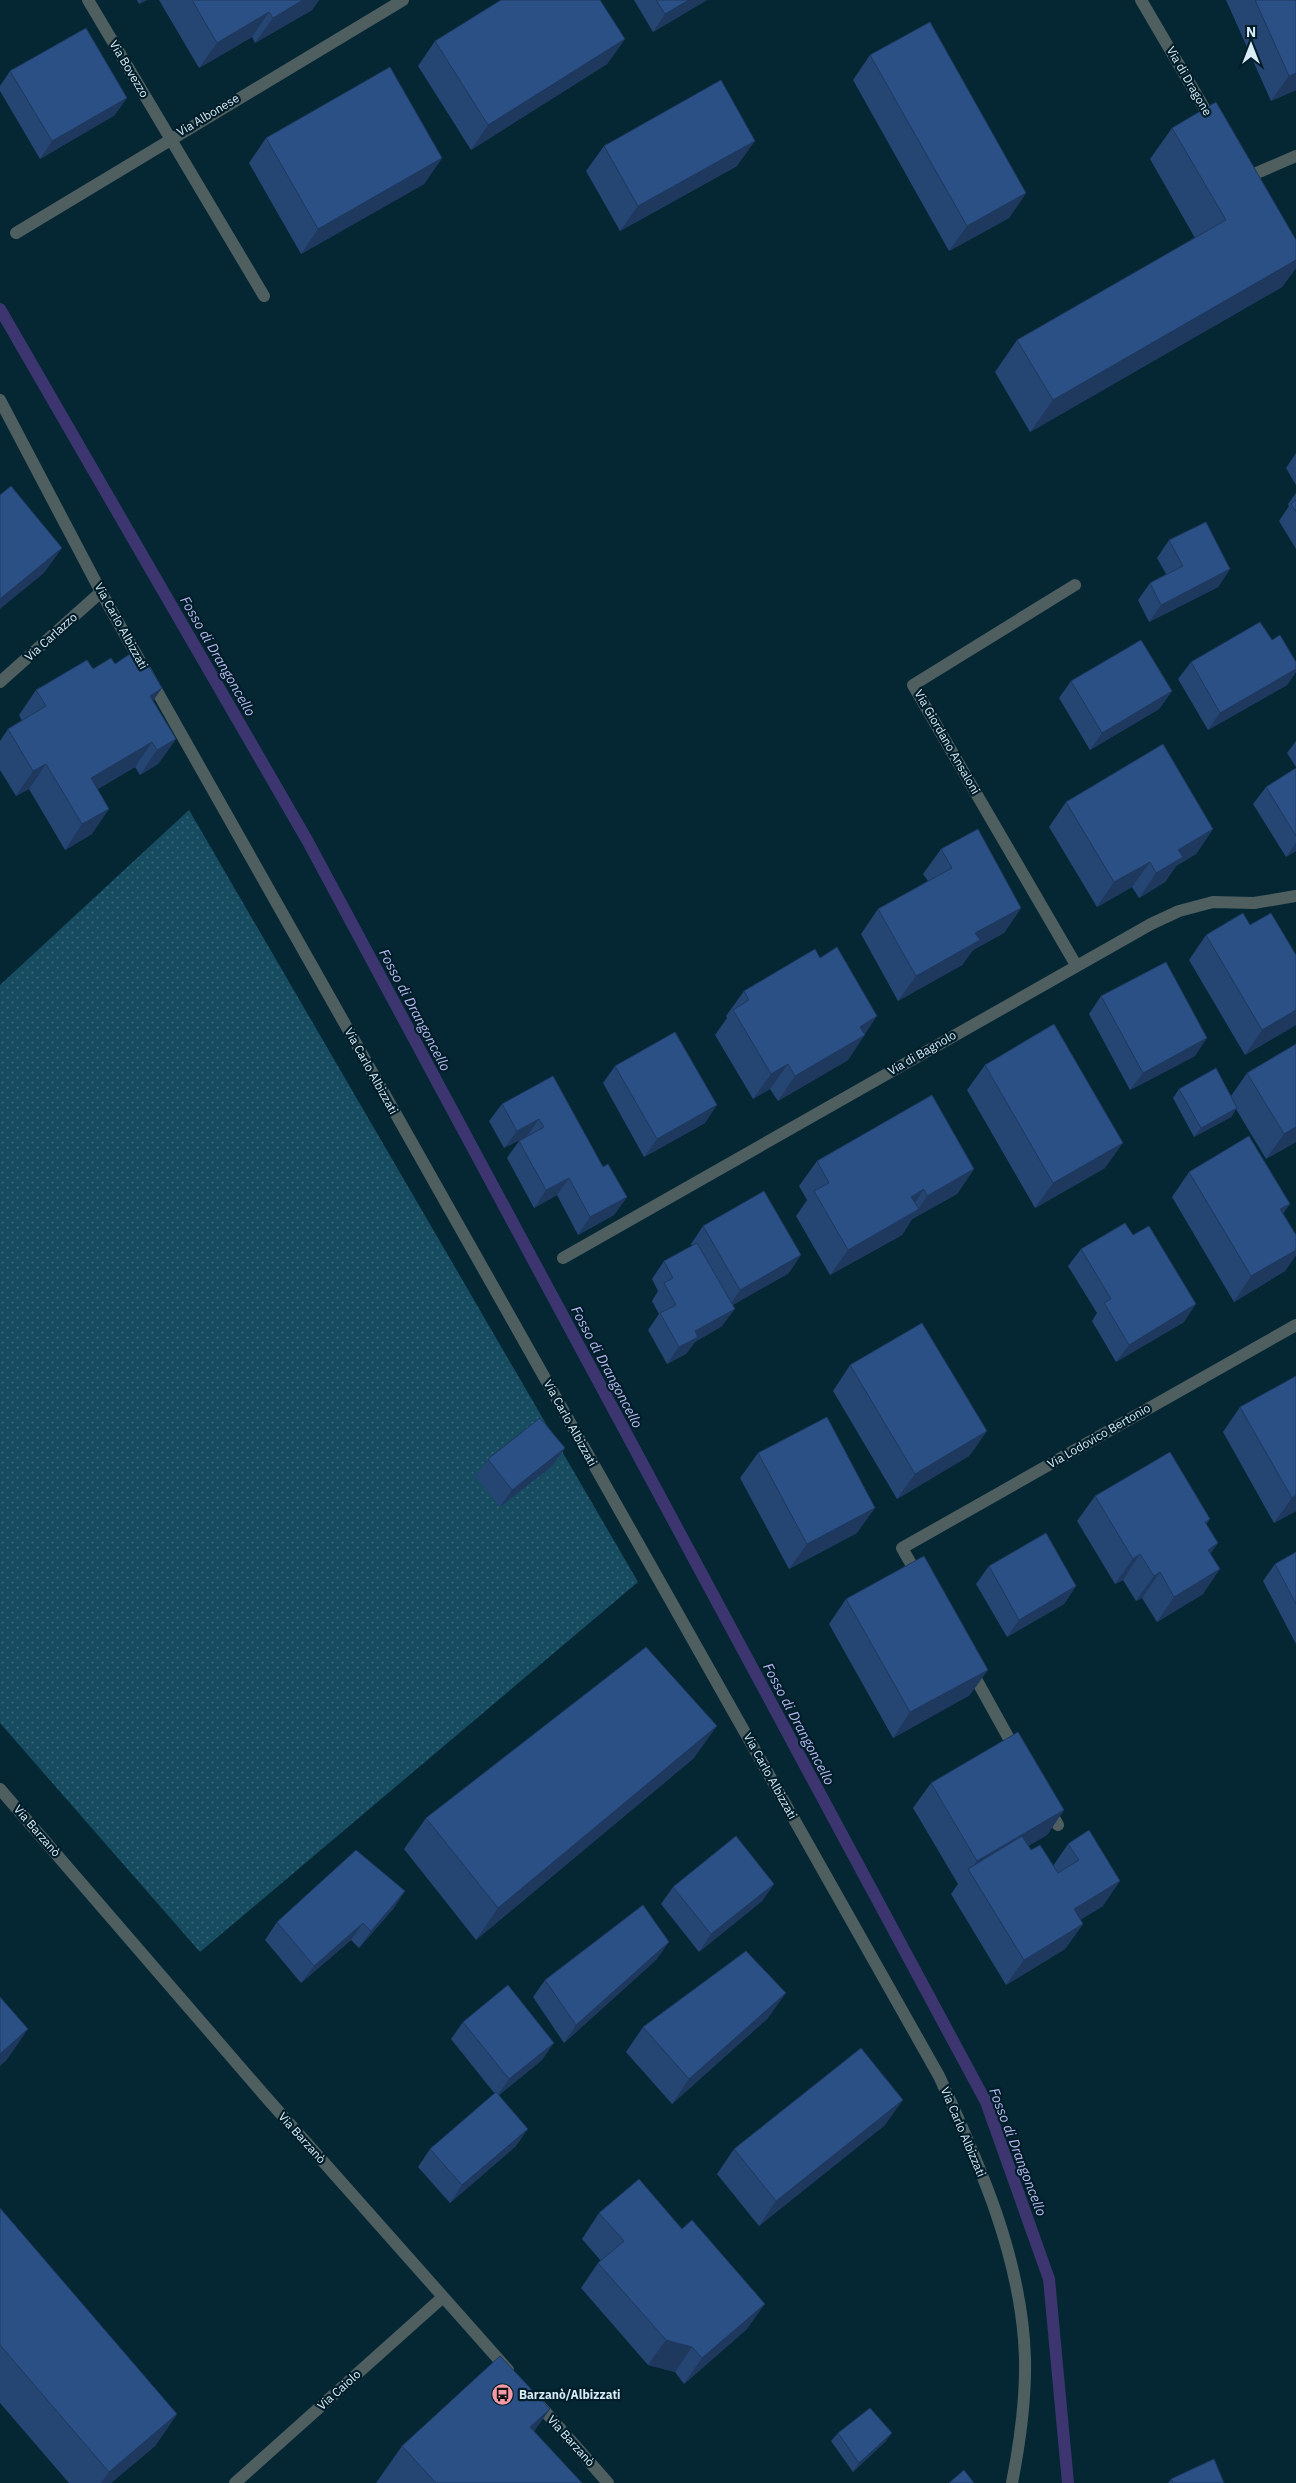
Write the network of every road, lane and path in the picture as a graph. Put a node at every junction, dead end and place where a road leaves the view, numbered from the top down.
1 (88, 0) edge
2 (403, 0) edge
3 (1141, 0) edge
4 (1220, 136) edge
5 (170, 138) junction
6 (1296, 156) edge
7 (1245, 178) edge
8 (16, 233) dead end
9 (264, 296) dead end
10 (0, 400) edge
11 (1075, 584) dead end
12 (102, 592) junction
13 (0, 682) edge
14 (1296, 896) edge
15 (1076, 965) junction
16 (563, 1258) dead end
17 (1296, 1325) edge
18 (926, 1591) edge
19 (965, 1660) edge
20 (1024, 1764) edge
21 (0, 1789) edge
22 (1043, 1799) edge
23 (1058, 1825) edge
24 (443, 2297) junction
25 (516, 2379) edge
26 (529, 2394) edge
27 (235, 2483) edge
28 (608, 2483) edge
29 (1012, 2483) edge

1 - 5 street, Via Bovezzo
2 - 5 street, Via Albonese
3 - 4 street, Via di Dragone
5 - 8 street, Via Albonese
5 - 9 street, Via Bovezzo
6 - 7 street
10 - 12 street, Via Carlo Albizzati
11 - 15 street, Via Giordano Ansaloni
12 - 13 street, Via Carlazzo
12 - 29 street, Via Carlo Albizzati
14 - 15 street, Via di Bagnolo
15 - 16 street, Via di Bagnolo
17 - 18 street, Via Lodovico Bertonio
19 - 20 street
21 - 24 street, Via Barzanò
22 - 23 street
24 - 25 street, Via Barzanò
24 - 27 street, Via Caiolo
26 - 28 street, Via Barzanò

